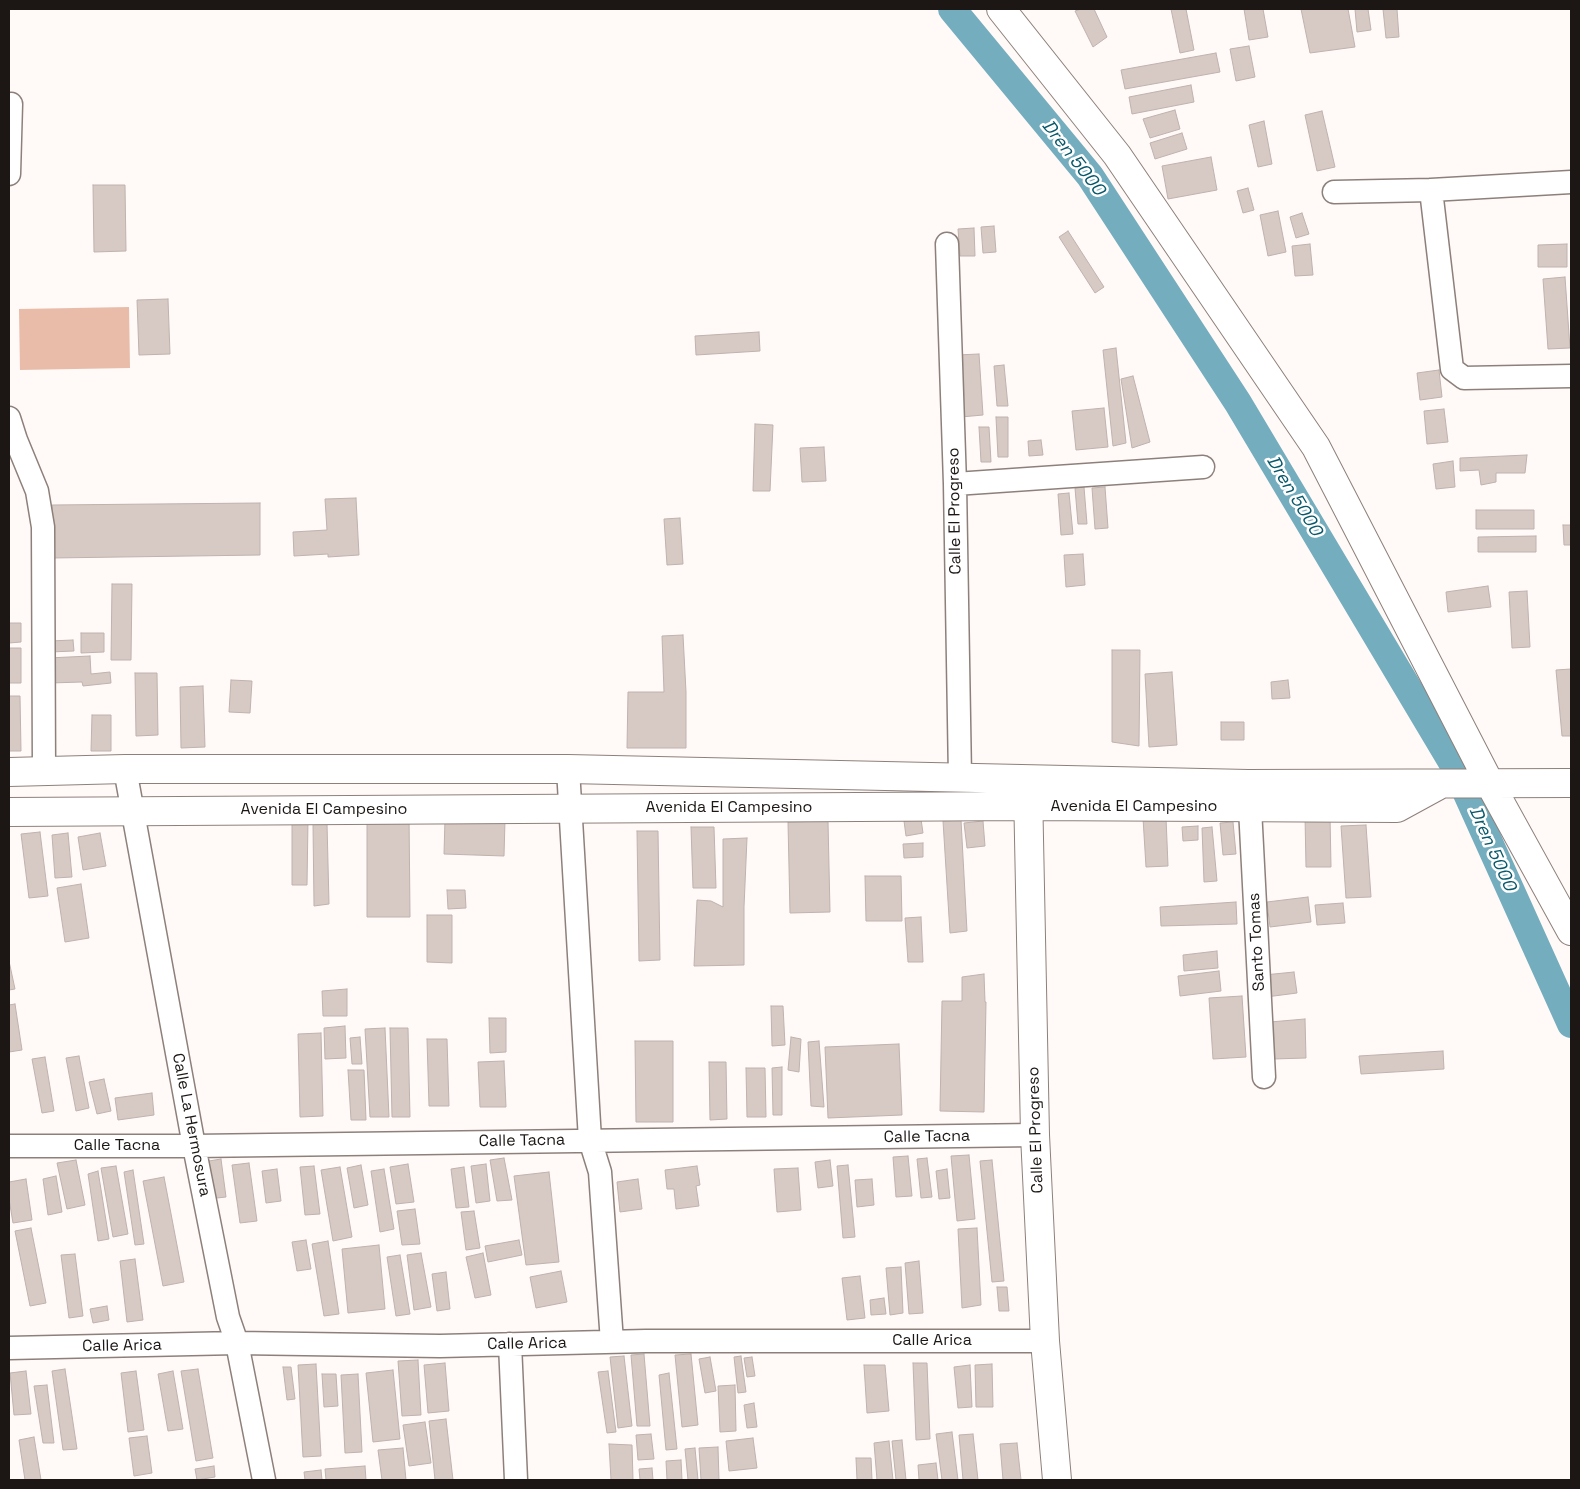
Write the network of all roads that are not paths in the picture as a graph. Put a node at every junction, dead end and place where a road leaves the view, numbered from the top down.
1 (1001, 9) edge
2 (10, 104) dead end
3 (9, 174) edge
4 (1571, 182) edge
5 (1431, 190) junction
6 (1334, 192) dead end
7 (947, 244) dead end
8 (1571, 376) edge
9 (9, 418) edge
10 (1203, 467) dead end
11 (955, 484) junction
12 (125, 769) junction
13 (568, 769) junction
14 (44, 771) junction
15 (9, 772) edge
16 (960, 777) junction
17 (1028, 780) junction
18 (1571, 783) edge
19 (1442, 784) junction
20 (1487, 784) junction
21 (1028, 806) junction
22 (1250, 808) junction
23 (570, 809) junction
24 (133, 811) junction
25 (9, 812) edge
26 (1571, 931) edge
27 (1264, 1077) dead end
28 (1036, 1135) junction
29 (590, 1140) junction
30 (9, 1146) edge
31 (194, 1146) junction
32 (612, 1342) junction
33 (1045, 1342) junction
34 (237, 1343) junction
35 (510, 1344) junction
36 (9, 1348) edge
37 (264, 1480) edge
38 (516, 1480) edge
39 (1056, 1480) edge

1 - 20 street
2 - 3 street
4 - 5 street
5 - 6 street
5 - 8 street
7 - 11 street, Calle El Progreso
9 - 14 street
10 - 11 street
11 - 16 street, Calle El Progreso
12 - 13 street, Avenida El Campesino
12 - 14 street, Avenida El Campesino
12 - 24 street, Calle La Hermosura
13 - 16 street, Avenida El Campesino
13 - 23 street
14 - 15 street, Avenida El Campesino
16 - 17 street, Avenida El Campesino
17 - 19 street, Avenida El Campesino
17 - 21 street, Calle El Progreso
18 - 20 street, Avenida El Campesino
19 - 20 street, Avenida El Campesino
19 - 22 street, Avenida El Campesino
20 - 26 street
21 - 22 street, Avenida El Campesino
21 - 23 street, Avenida El Campesino
21 - 28 street, Calle El Progreso
22 - 27 street, Santo Tomas
23 - 24 street, Avenida El Campesino
23 - 29 street
24 - 25 street, Avenida El Campesino
24 - 31 street, Calle La Hermosura
28 - 29 street, Calle Tacna
28 - 33 street, Calle El Progreso
29 - 31 street, Calle Tacna
29 - 32 street
30 - 31 street, Calle Tacna
31 - 34 street, Calle La Hermosura
32 - 33 street, Calle Arica
32 - 35 street, Calle Arica
33 - 39 street, Calle El Progreso
34 - 35 street, Calle Arica
34 - 36 street, Calle Arica
34 - 37 street, Calle La Hermosura
35 - 38 street

